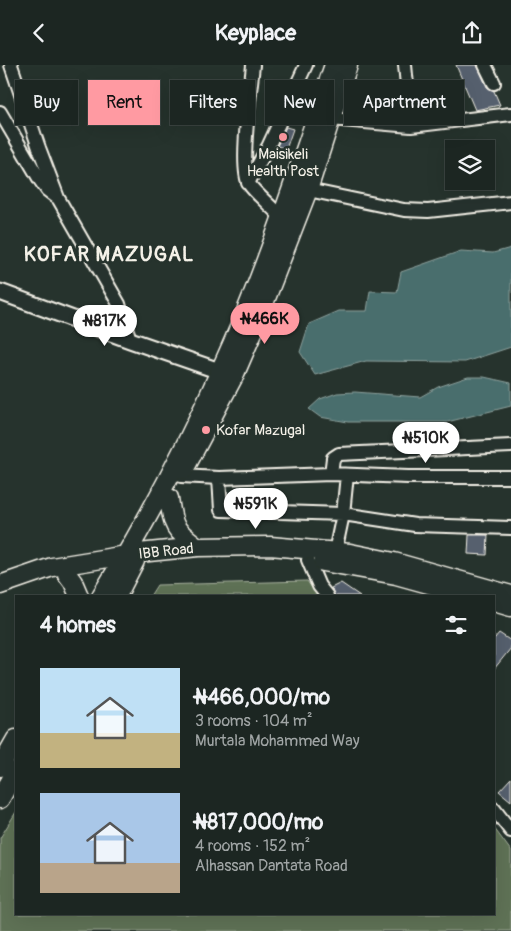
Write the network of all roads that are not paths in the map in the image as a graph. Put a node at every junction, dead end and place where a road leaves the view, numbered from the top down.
1 (11, 65) edge
2 (253, 65) edge
3 (306, 65) edge
4 (334, 65) edge
5 (348, 65) edge
6 (404, 65) edge
7 (485, 65) edge
8 (494, 83) dead end
9 (334, 107) edge
10 (0, 113) edge
11 (511, 114) edge
12 (334, 119) edge
13 (328, 125) edge
14 (411, 126) junction
15 (248, 183) junction
16 (308, 190) junction
17 (58, 199) junction
18 (511, 202) edge
19 (281, 217) junction
20 (0, 292) edge
21 (130, 340) junction
22 (227, 373) junction
23 (511, 446) edge
24 (331, 473) junction
25 (347, 475) junction
26 (181, 477) junction
27 (511, 477) edge
28 (219, 478) junction
29 (169, 498) junction
30 (343, 514) junction
31 (511, 528) edge
32 (198, 547) junction
33 (335, 552) junction
34 (308, 560) junction
35 (129, 561) junction
36 (67, 574) junction
37 (0, 585) edge
38 (0, 595) edge
39 (79, 595) edge
40 (102, 595) edge
41 (117, 595) edge
42 (326, 595) edge
43 (468, 595) edge
44 (511, 595) edge
45 (495, 602) edge
46 (511, 607) edge
47 (15, 741) edge
48 (0, 767) edge
49 (15, 773) edge
50 (0, 799) edge
51 (495, 810) edge
52 (511, 831) edge

1 - 17 street
2 - 15 street
3 - 15 street
4 - 19 main road
5 - 9 main road
6 - 14 street
7 - 8 street
10 - 17 street
11 - 14 street
12 - 14 street
13 - 16 main road
15 - 19 street
16 - 18 street
16 - 22 main road
17 - 21 street
19 - 22 main road
20 - 21 street
21 - 22 street
22 - 26 main road
22 - 35 main road
23 - 24 street
24 - 25 street
24 - 28 street
25 - 27 street
25 - 30 street
26 - 28 street
26 - 29 main road
28 - 30 street
29 - 32 main road
29 - 35 main road
30 - 31 street
30 - 33 street
32 - 33 main road, IBB Road
32 - 35 main road, IBB Road
33 - 44 main road, IBB Road
34 - 35 main road, IBB Road
34 - 42 street
34 - 43 main road, IBB Road
35 - 36 main road, IBB Road
35 - 37 main road, IBB Road
35 - 40 main road
35 - 41 main road
36 - 38 main road, IBB Road
36 - 39 main road
45 - 46 main road
47 - 48 main road
49 - 50 main road
51 - 52 street

